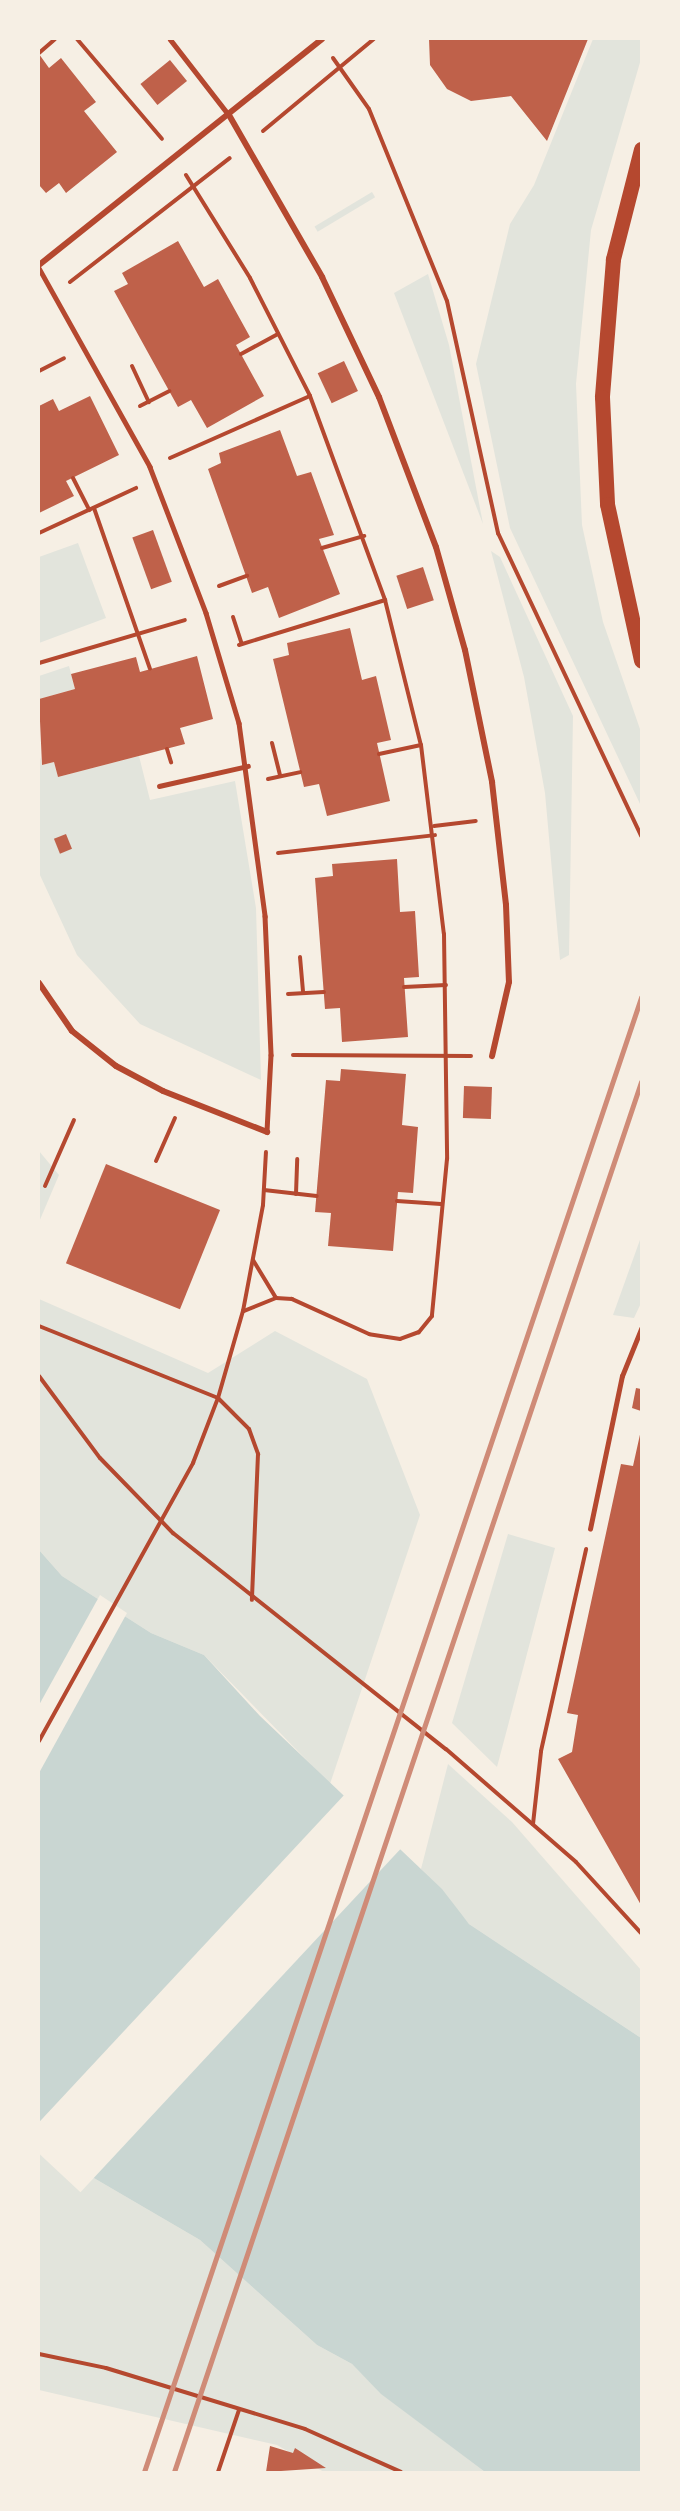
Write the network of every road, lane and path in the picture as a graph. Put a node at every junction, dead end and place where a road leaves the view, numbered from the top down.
1 (56, 39) edge
2 (77, 39) edge
3 (171, 39) edge
4 (322, 39) edge
5 (374, 39) edge
6 (39, 52) edge
7 (340, 67) junction
8 (230, 115) junction
9 (246, 145) junction
10 (641, 149) edge
11 (175, 158) junction
12 (193, 186) junction
13 (39, 267) edge
14 (56, 293) junction
15 (278, 334) junction
16 (241, 354) dead end
17 (132, 366) dead end
18 (169, 391) dead end
19 (310, 396) junction
20 (149, 402) junction
21 (124, 415) junction
22 (150, 466) junction
23 (74, 478) dead end
24 (155, 480) junction
25 (91, 509) junction
26 (39, 533) edge
27 (364, 536) junction
28 (322, 548) dead end
29 (247, 576) dead end
30 (199, 594) junction
31 (385, 600) junction
32 (206, 614) junction
33 (141, 634) junction
34 (218, 652) junction
35 (641, 660) edge
36 (39, 663) edge
37 (150, 669) dead end
38 (272, 743) dead end
39 (421, 746) junction
40 (379, 754) dead end
41 (248, 766) junction
42 (300, 772) dead end
43 (280, 776) junction
44 (250, 782) junction
45 (159, 786) dead end
46 (497, 819) junction
47 (434, 825) junction
48 (435, 835) junction
49 (641, 836) edge
50 (259, 855) junction
51 (300, 957) dead end
52 (39, 983) edge
53 (446, 985) junction
54 (404, 987) dead end
55 (324, 992) dead end
56 (303, 993) junction
57 (268, 995) junction
58 (271, 1054) junction
59 (492, 1056) dead end
60 (448, 1057) junction
61 (183, 1099) junction
62 (74, 1120) dead end
63 (267, 1132) junction
64 (297, 1159) dead end
65 (156, 1161) dead end
66 (45, 1186) dead end
67 (264, 1190) junction
68 (296, 1194) junction
69 (317, 1196) dead end
70 (397, 1201) dead end
71 (441, 1204) junction
72 (253, 1260) junction
73 (276, 1298) junction
74 (243, 1311) junction
75 (39, 1326) edge
76 (641, 1329) edge
77 (39, 1376) edge
78 (218, 1398) junction
79 (590, 1529) joint
80 (252, 1600) junction
81 (39, 1741) edge
82 (533, 1825) junction
83 (641, 1933) edge
84 (39, 2355) edge
85 (239, 2410) junction
86 (219, 2472) edge
87 (401, 2472) edge

1 - 6 path
2 - 11 path
3 - 8 lane
4 - 8 street
5 - 7 path
7 - 9 path
7 - 49 path
8 - 9 street
8 - 11 street
9 - 12 path
9 - 46 street
10 - 35 main road
11 - 12 path
11 - 13 street
12 - 14 path
12 - 15 path
13 - 14 lane
14 - 21 lane
15 - 16 path
15 - 19 path
17 - 20 path
18 - 20 path
19 - 22 path
19 - 27 path
20 - 21 path
21 - 22 lane
22 - 24 lane
23 - 25 path
24 - 25 path
24 - 30 lane
25 - 26 path
25 - 33 path
27 - 28 path
27 - 31 path
29 - 30 path
30 - 32 lane
31 - 34 path
31 - 39 path
32 - 33 path
32 - 34 lane
33 - 36 path
33 - 37 path
34 - 41 lane
38 - 43 path
39 - 40 path
39 - 47 path
41 - 44 lane
41 - 45 lane
42 - 43 path
43 - 44 path
44 - 50 lane
46 - 47 path
46 - 59 street
47 - 48 path
48 - 50 path
48 - 53 path
50 - 57 lane
51 - 56 path
52 - 61 street
53 - 54 path
53 - 60 path
55 - 56 path
56 - 57 path
57 - 58 lane
58 - 60 path
58 - 63 lane
60 - 71 path
61 - 63 street
61 - 65 path
62 - 66 path
63 - 67 path
64 - 68 path
67 - 68 path
67 - 72 path
68 - 69 path
70 - 71 path
71 - 73 path
72 - 73 path
72 - 74 path
73 - 74 path
74 - 78 path
75 - 78 path
76 - 79 lane
77 - 80 path
78 - 80 path
78 - 81 path
79 - 82 path
80 - 82 path
82 - 83 path
84 - 85 path
85 - 86 path
85 - 87 path

